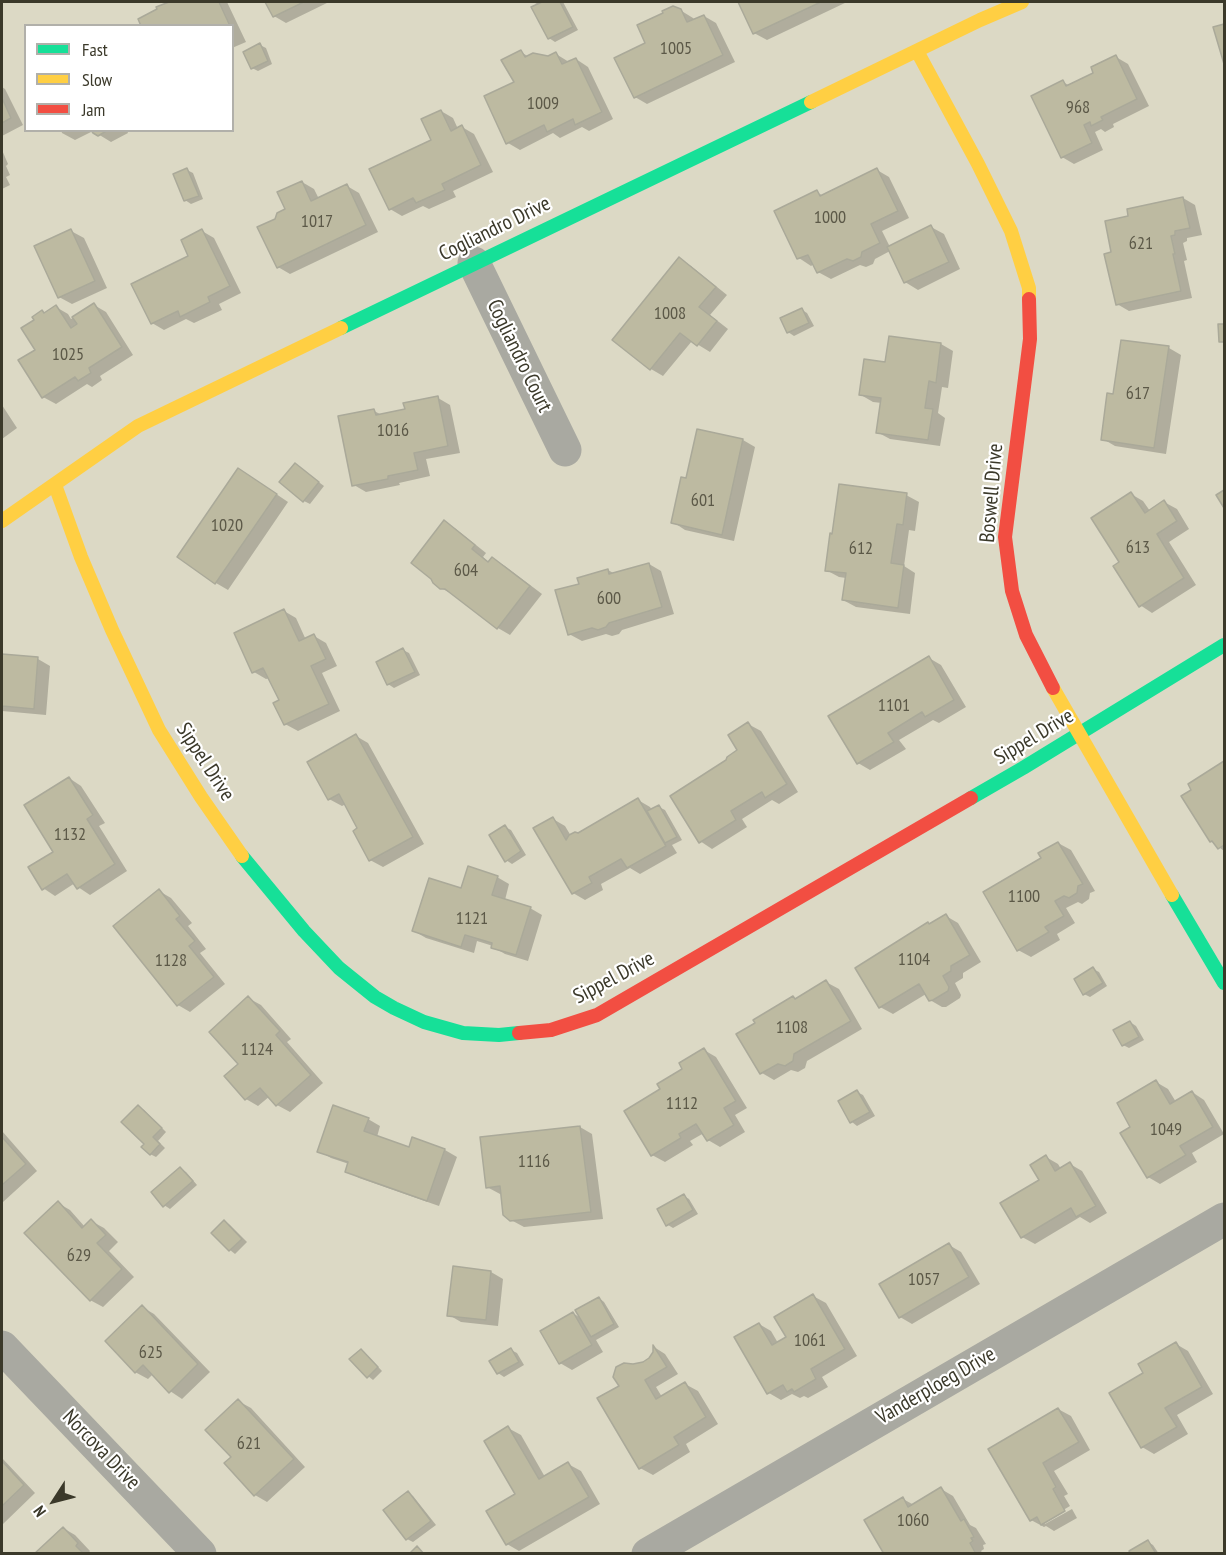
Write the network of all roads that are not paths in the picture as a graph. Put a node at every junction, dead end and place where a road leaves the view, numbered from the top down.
1 (1022, 2) edge
2 (918, 51) junction
3 (474, 263) junction
4 (565, 450) dead end
5 (55, 485) junction
6 (2, 521) edge
7 (1224, 645) edge
8 (1079, 735) junction
9 (1224, 983) edge
10 (1224, 1219) edge
11 (2, 1347) edge
12 (200, 1554) edge
13 (648, 1554) edge

1 - 2 street, Cogliandro Drive
2 - 3 street, Cogliandro Drive
2 - 8 street, Boswell Drive
3 - 4 street, Cogliandro Court
3 - 5 street, Cogliandro Drive
5 - 6 street, Cogliandro Drive
5 - 8 street, Sippel Drive
7 - 8 street, Sippel Drive
8 - 9 street, Boswell Drive
10 - 13 street, Vanderploeg Drive
11 - 12 street, Norcova Drive

